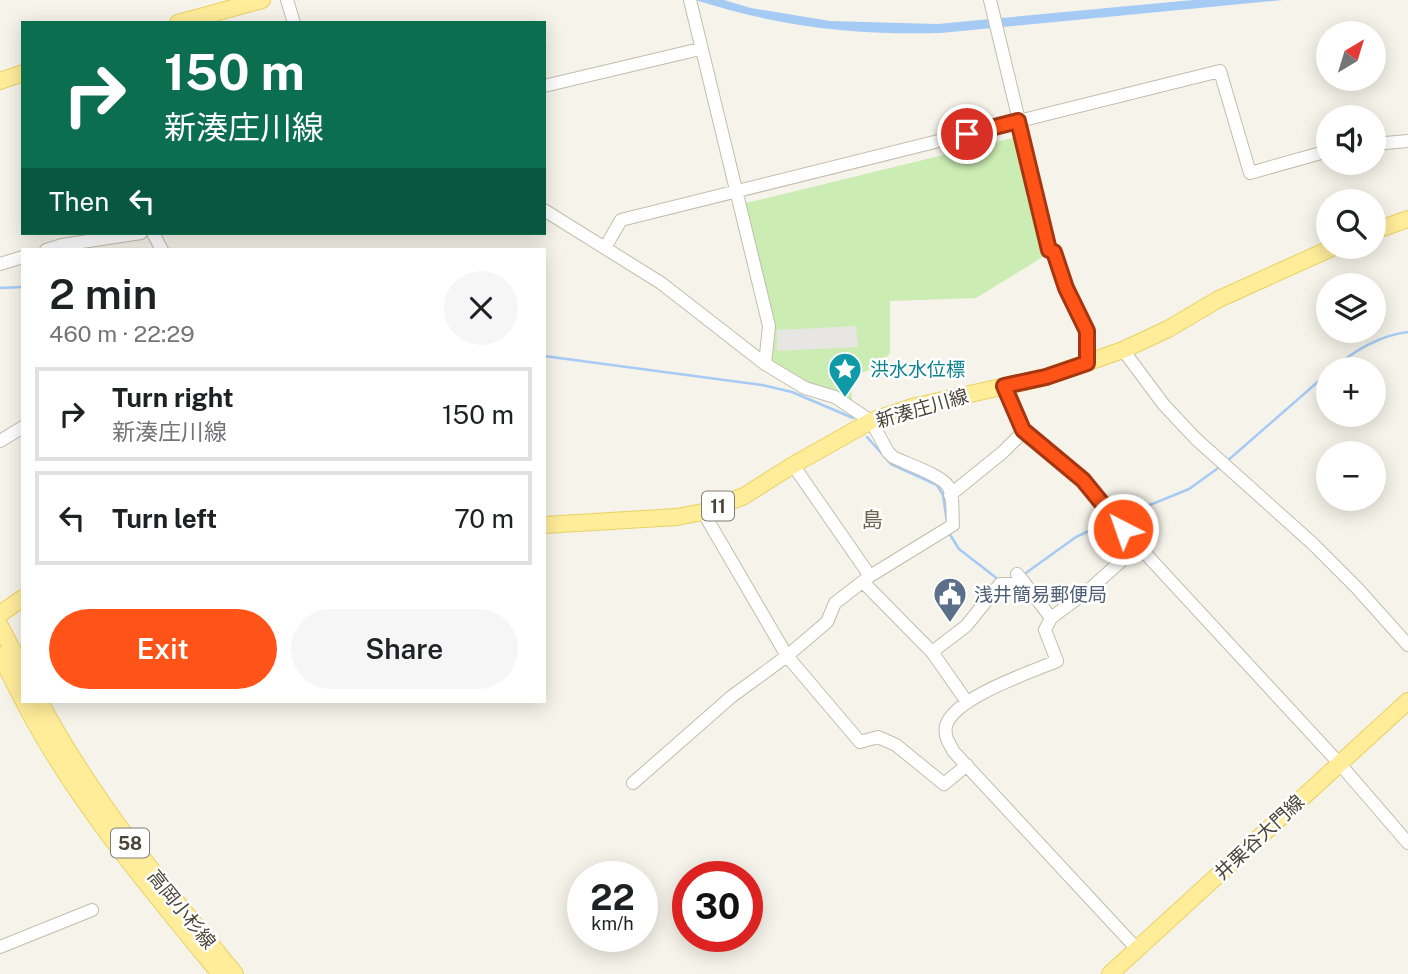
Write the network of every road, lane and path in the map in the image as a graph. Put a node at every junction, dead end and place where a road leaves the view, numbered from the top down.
1 (262, 0) edge
2 (287, 0) edge
3 (990, 0) edge
4 (690, 1) edge
5 (185, 21) edge
6 (292, 21) edge
7 (700, 49) junction
8 (21, 74) edge
9 (0, 81) edge
10 (546, 86) edge
11 (1018, 121) junction
12 (1408, 141) edge
13 (1386, 143) edge
14 (1316, 154) edge
15 (737, 193) junction
16 (546, 210) edge
17 (1408, 219) edge
18 (1386, 227) edge
19 (113, 235) edge
20 (70, 238) edge
21 (606, 246) junction
22 (50, 248) edge
23 (1316, 255) edge
24 (21, 258) edge
25 (0, 264) edge
26 (1123, 350) junction
27 (1087, 363) junction
28 (765, 364) junction
29 (1004, 386) junction
30 (871, 421) junction
31 (21, 428) edge
32 (1024, 431) junction
33 (0, 441) edge
34 (793, 466) junction
35 (950, 495) junction
36 (703, 512) junction
37 (546, 524) edge
38 (1138, 546) junction
39 (866, 579) junction
40 (21, 599) edge
41 (0, 614) edge
42 (1051, 618) junction
43 (0, 626) edge
44 (1408, 645) edge
45 (932, 652) junction
46 (0, 655) edge
47 (787, 656) junction
48 (21, 666) edge
49 (21, 697) edge
50 (1408, 701) edge
51 (967, 702) junction
52 (24, 703) edge
53 (41, 703) edge
54 (1339, 763) junction
55 (967, 765) junction
56 (633, 783) dead end
57 (1408, 843) edge
58 (92, 909) dead end
59 (0, 947) edge
60 (1137, 949) junction
61 (220, 974) edge
62 (235, 974) edge
63 (1111, 974) edge

1 - 5 main road
2 - 6 street
3 - 11 street
4 - 7 street
7 - 10 street
7 - 15 street
8 - 9 main road
11 - 14 street
11 - 15 street
11 - 27 street
12 - 13 street
15 - 21 street
15 - 28 street
16 - 21 street
17 - 18 main road
19 - 20 street
20 - 22 street
21 - 28 street
23 - 26 main road, 新湊庄川線 / 11
24 - 25 street
26 - 27 main road, 新湊庄川線 / 11
26 - 44 street
27 - 29 main road, 新湊庄川線 / 11
28 - 30 street
29 - 30 main road, 新湊庄川線 / 11
29 - 32 street
30 - 34 main road, 新湊庄川線 / 11
30 - 35 street
31 - 33 street
32 - 35 street
32 - 38 street
34 - 36 main road, 新湊庄川線 / 11
34 - 39 street
35 - 39 street
36 - 37 main road, 新湊庄川線 / 11
36 - 47 street
38 - 42 street
38 - 54 street
39 - 45 street
39 - 47 street
40 - 41 main road
42 - 45 street
42 - 51 street
43 - 48 main road
45 - 51 street
46 - 49 main road, 高岡小杉線 / 58
47 - 55 street
47 - 56 street
50 - 54 main road, 井栗谷大門線
51 - 55 street
52 - 61 main road, 高岡小杉線 / 58
53 - 62 main road, 高岡小杉線 / 58
54 - 57 street
54 - 60 main road, 井栗谷大門線
55 - 60 street
58 - 59 street
60 - 63 main road, 井栗谷大門線

